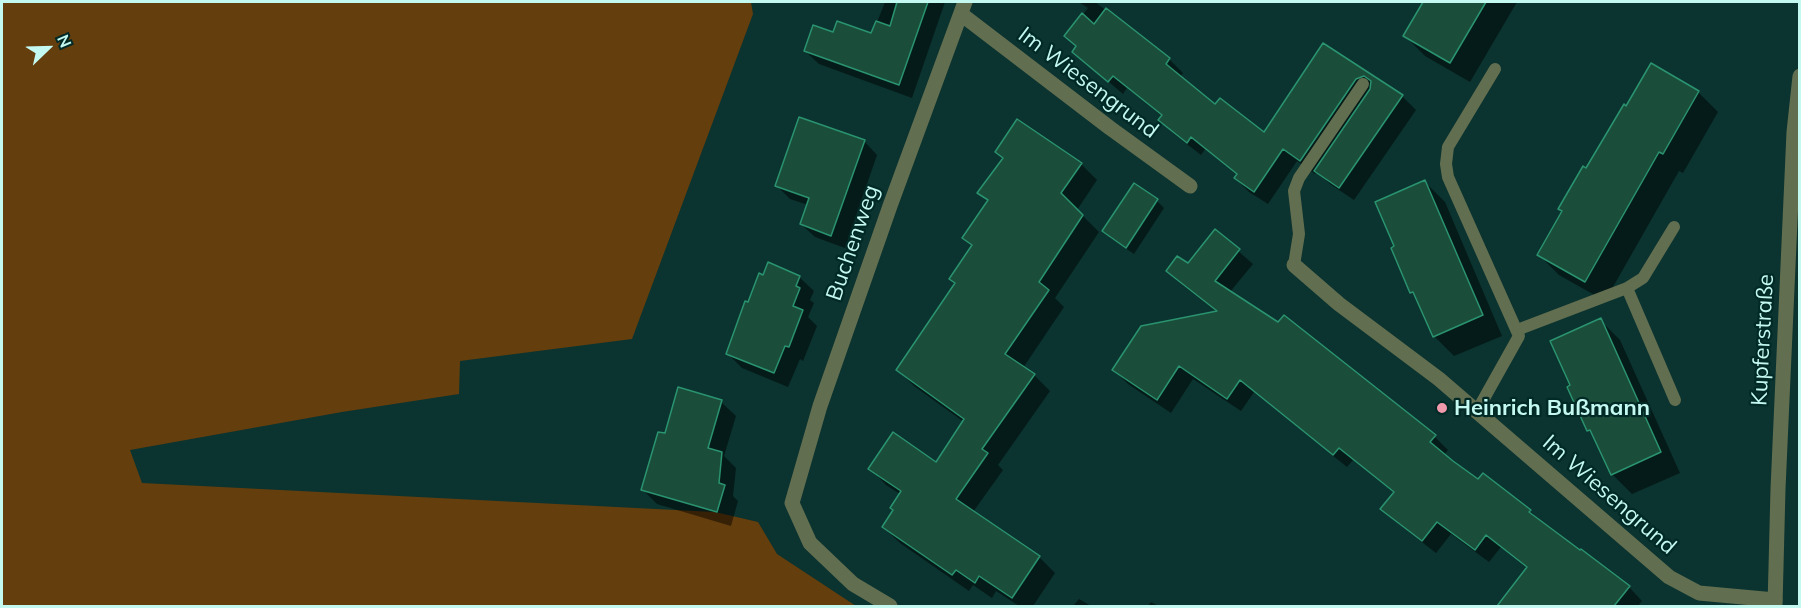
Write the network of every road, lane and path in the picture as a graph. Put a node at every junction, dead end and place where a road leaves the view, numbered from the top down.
1 (963, 8) edge
2 (1495, 69) dead end
3 (1800, 76) edge
4 (1363, 84) dead end
5 (1190, 186) dead end
6 (1674, 227) dead end
7 (1294, 266) joint
8 (1627, 288) junction
9 (1517, 330) junction
10 (1675, 400) dead end
11 (1477, 411) junction
12 (1775, 603) edge
13 (890, 606) edge

1 - 5 street, Im Wiesengrund
1 - 13 street, Buchenweg
2 - 9 lane
3 - 12 street, Kupferstraße
4 - 7 lane
6 - 8 lane
7 - 11 street, Im Wiesengrund
8 - 9 lane
8 - 10 lane
9 - 11 lane
11 - 12 street, Im Wiesengrund

